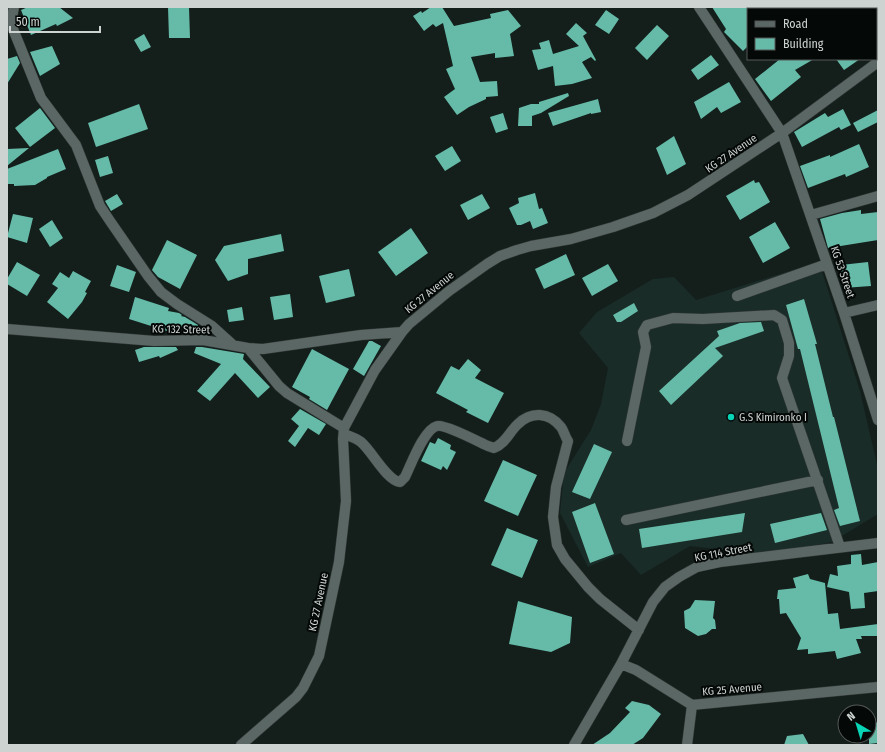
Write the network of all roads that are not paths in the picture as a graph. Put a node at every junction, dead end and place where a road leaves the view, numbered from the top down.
1 (13, 7) edge
2 (699, 7) edge
3 (7, 9) edge
4 (878, 61) edge
5 (782, 133) junction
6 (878, 196) edge
7 (811, 215) junction
8 (827, 264) junction
9 (737, 296) dead end
10 (878, 305) edge
11 (844, 313) junction
12 (7, 329) edge
13 (402, 332) junction
14 (232, 344) junction
15 (248, 348) junction
16 (878, 420) edge
17 (344, 431) junction
18 (627, 440) dead end
19 (818, 480) junction
20 (626, 520) dead end
21 (878, 543) edge
22 (840, 547) junction
23 (639, 630) junction
24 (621, 664) junction
25 (878, 687) edge
26 (692, 705) junction
27 (241, 745) edge
28 (574, 745) edge
29 (687, 745) edge

1 - 3 street
1 - 14 street
2 - 5 street, KG 53 Street
4 - 5 street, KG 27 Avenue
5 - 7 street, KG 53 Street
5 - 13 street, KG 27 Avenue
6 - 7 street
7 - 8 street, KG 53 Street
8 - 9 street
8 - 11 street, KG 53 Street
10 - 11 street
11 - 16 street, KG 53 Street
12 - 14 street, KG 132 Street
13 - 15 street, KG 132 Street
13 - 17 street, KG 27 Avenue
14 - 15 street, KG 132 Street
15 - 17 street
17 - 23 street
17 - 27 street, KG 27 Avenue
18 - 19 street
19 - 20 street
19 - 22 street
21 - 22 street, KG 114 Street
22 - 23 street, KG 114 Street
23 - 24 street, KG 114 Street
24 - 26 street, KG 25 Avenue
24 - 28 street
25 - 26 street, KG 25 Avenue
26 - 29 street

